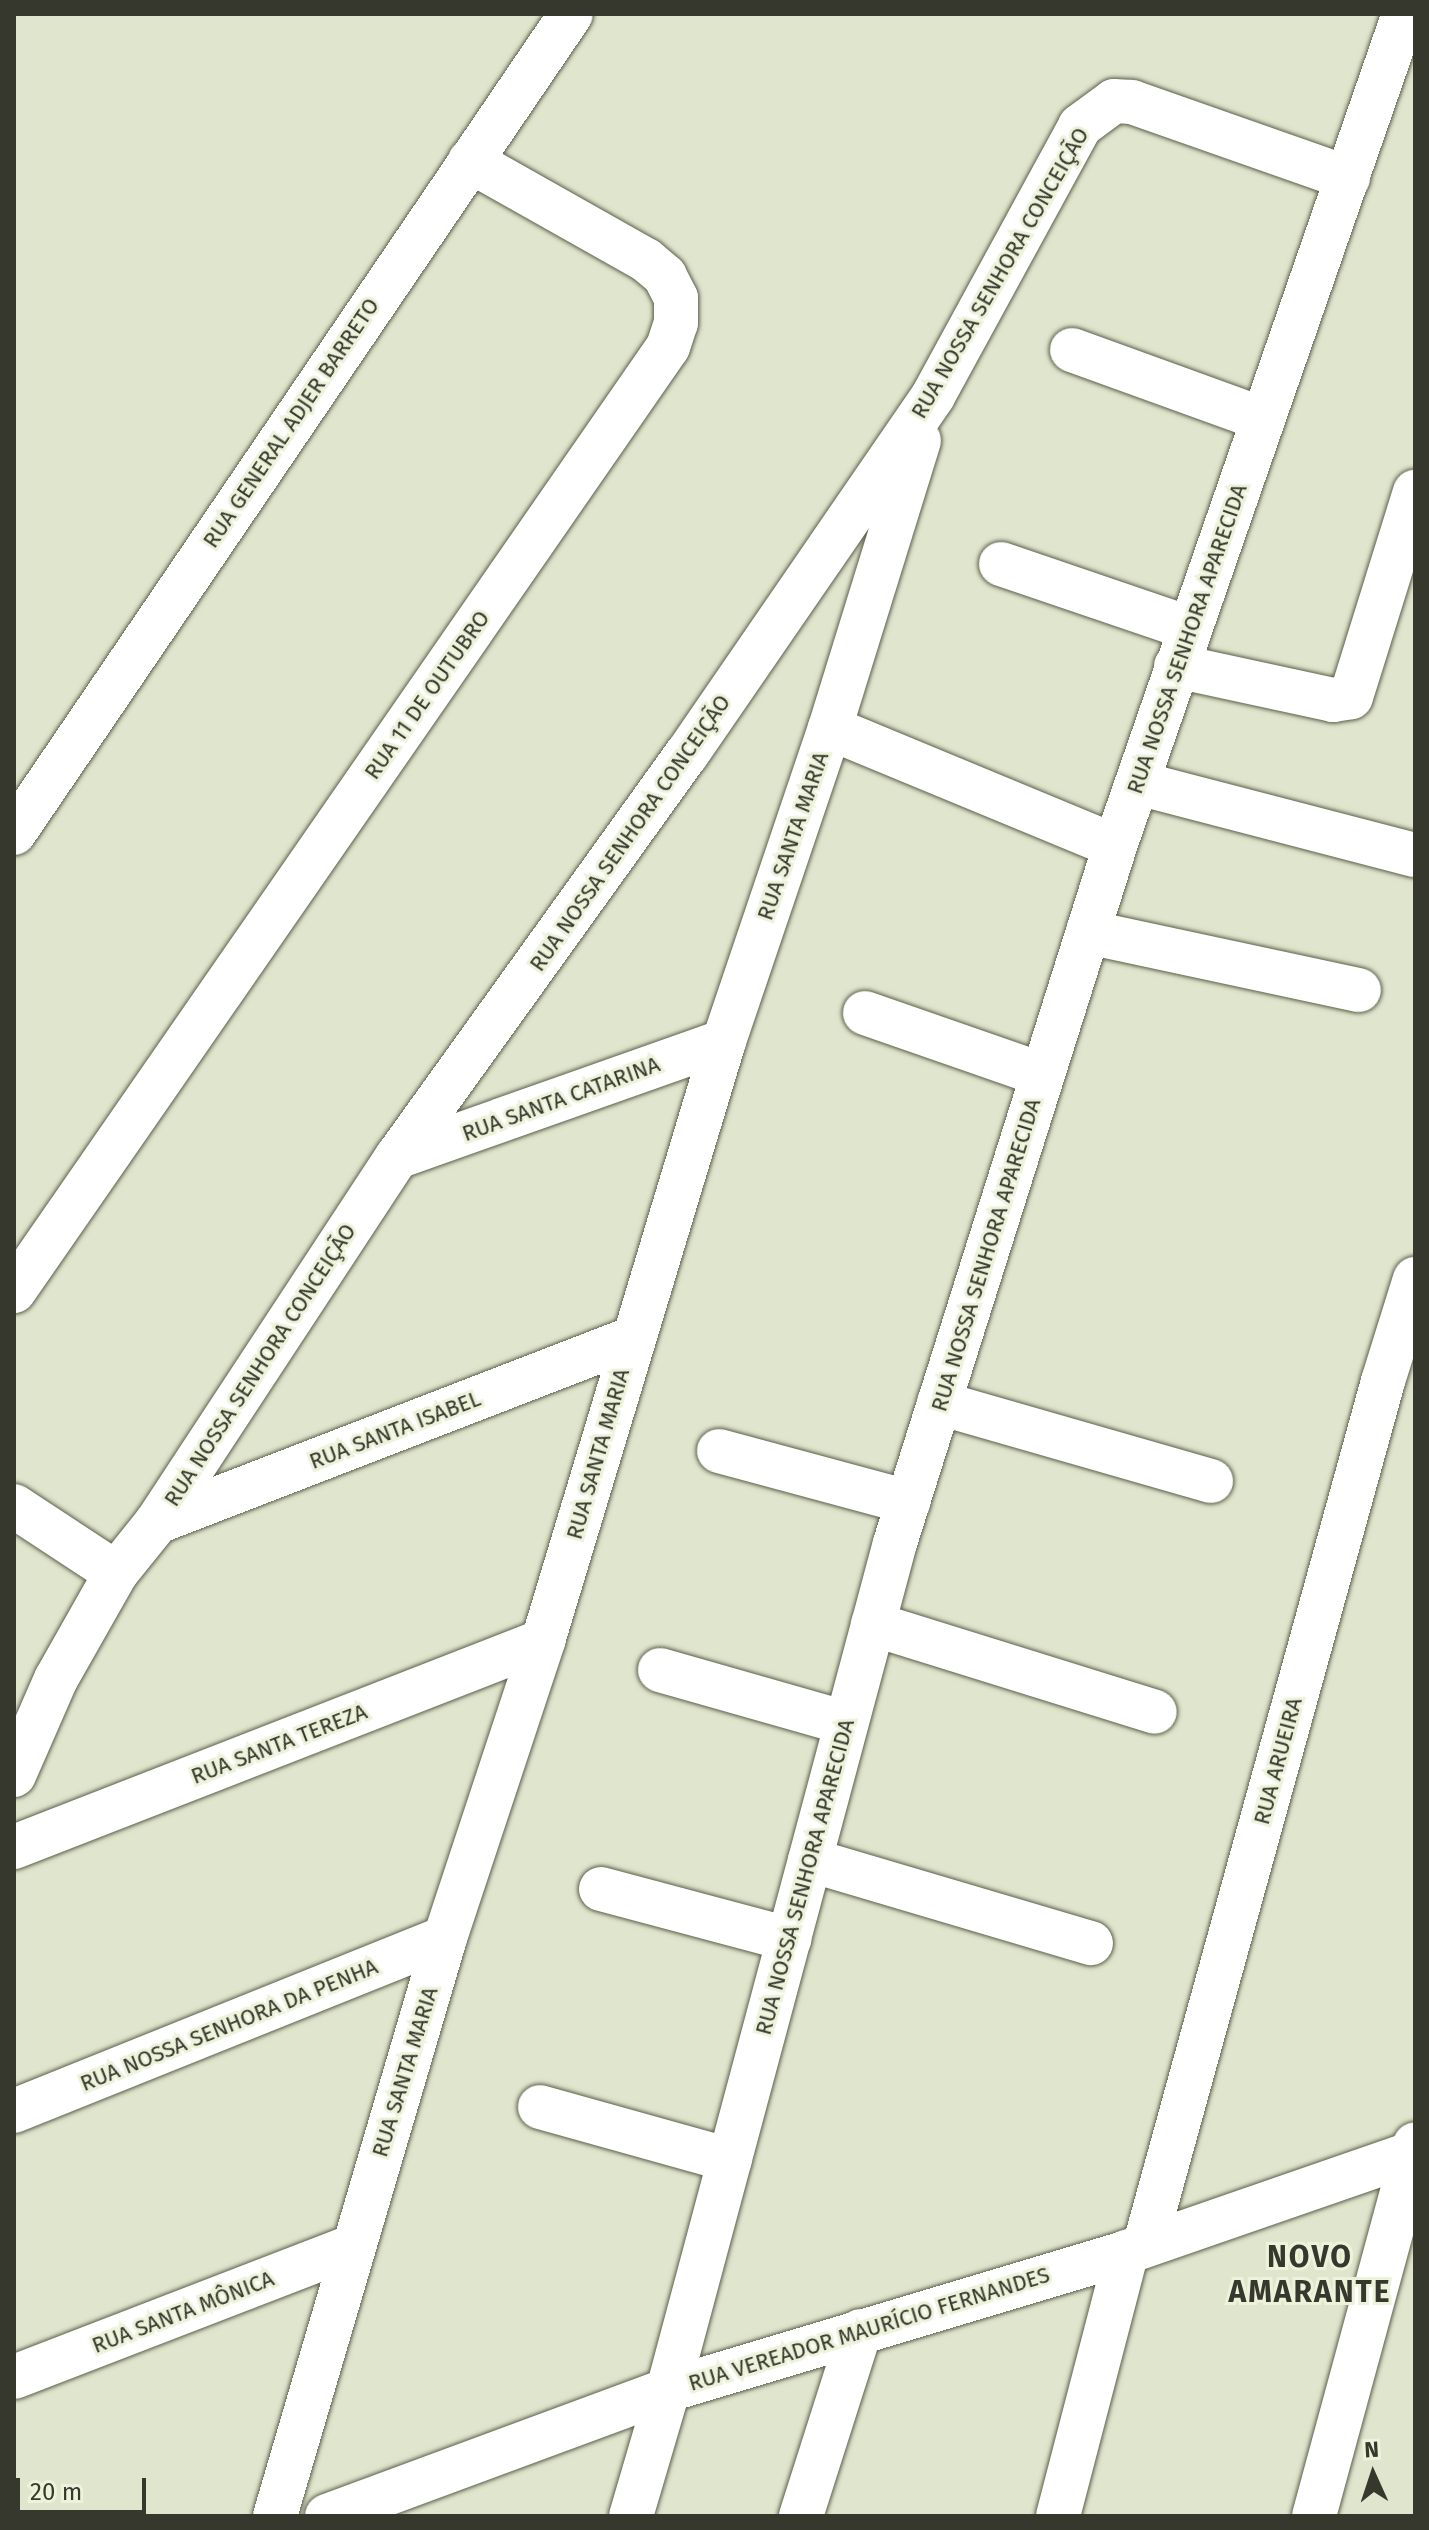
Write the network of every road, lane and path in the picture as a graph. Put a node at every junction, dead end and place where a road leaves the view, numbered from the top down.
1 (571, 14) edge
2 (1404, 14) edge
3 (470, 161) junction
4 (1348, 178) junction
5 (1072, 350) dead end
6 (933, 396) junction
7 (1263, 419) junction
8 (1415, 492) edge
9 (1001, 564) dead end
10 (1183, 647) junction
11 (830, 728) junction
12 (1138, 783) junction
13 (14, 833) edge
14 (1115, 846) junction
15 (1415, 855) edge
16 (1088, 932) junction
17 (1359, 990) dead end
18 (865, 1013) dead end
19 (724, 1041) junction
20 (1043, 1075) junction
21 (397, 1157) junction
22 (1415, 1279) edge
23 (14, 1291) edge
24 (633, 1338) junction
25 (939, 1403) junction
26 (719, 1451) dead end
27 (1211, 1481) dead end
28 (908, 1502) junction
29 (14, 1506) edge
30 (157, 1522) junction
31 (116, 1573) junction
32 (873, 1624) junction
33 (543, 1641) junction
34 (660, 1670) dead end
35 (1155, 1712) dead end
36 (846, 1723) junction
37 (14, 1775) edge
38 (14, 1847) edge
39 (810, 1860) junction
40 (601, 1889) dead end
41 (445, 1938) junction
42 (789, 1939) junction
43 (1091, 1943) dead end
44 (540, 2107) dead end
45 (14, 2111) edge
46 (1414, 2149) edge
47 (730, 2160) junction
48 (353, 2246) junction
49 (1136, 2248) junction
50 (860, 2331) junction
51 (14, 2377) edge
52 (668, 2390) junction
53 (275, 2516) edge
54 (327, 2516) edge
55 (631, 2516) edge
56 (801, 2516) edge
57 (1058, 2516) edge
58 (1314, 2516) edge

1 - 3 street, RUA GENERAL ADJER BARRETO
2 - 4 street, RUA NOSSA SENHORA APARECIDA
3 - 13 street, RUA GENERAL ADJER BARRETO
3 - 23 street, RUA 11 DE OUTUBRO
4 - 6 street, RUA NOSSA SENHORA CONCEIÇÃO
4 - 7 street, RUA NOSSA SENHORA APARECIDA
5 - 7 street
6 - 11 street, RUA SANTA MARIA
6 - 21 street, RUA NOSSA SENHORA CONCEIÇÃO
7 - 10 street, RUA NOSSA SENHORA APARECIDA
8 - 10 street
9 - 10 street
10 - 12 street, RUA NOSSA SENHORA APARECIDA
11 - 14 street
11 - 19 street, RUA SANTA MARIA
12 - 14 street, RUA NOSSA SENHORA APARECIDA
12 - 15 street
14 - 16 street, RUA NOSSA SENHORA APARECIDA
16 - 17 street
16 - 20 street, RUA NOSSA SENHORA APARECIDA
18 - 20 street
19 - 21 street, RUA SANTA CATARINA
19 - 24 street, RUA SANTA MARIA
20 - 25 street, RUA NOSSA SENHORA APARECIDA
21 - 30 street, RUA NOSSA SENHORA CONCEIÇÃO
22 - 49 street, RUA ARUEIRA
24 - 30 street, RUA SANTA ISABEL
24 - 33 street, RUA SANTA MARIA
25 - 27 street
25 - 28 street, RUA NOSSA SENHORA APARECIDA
26 - 28 street
28 - 32 street, RUA NOSSA SENHORA APARECIDA
29 - 31 street
30 - 31 street, RUA NOSSA SENHORA CONCEIÇÃO
31 - 37 street, RUA NOSSA SENHORA CONCEIÇÃO
32 - 35 street
32 - 36 street, RUA NOSSA SENHORA APARECIDA
33 - 38 street, RUA SANTA TEREZA
33 - 41 street, RUA SANTA MARIA
34 - 36 street
36 - 39 street, RUA NOSSA SENHORA APARECIDA
39 - 42 street, RUA NOSSA SENHORA APARECIDA
39 - 43 street
40 - 42 street
41 - 45 street, RUA NOSSA SENHORA DA PENHA
41 - 48 street, RUA SANTA MARIA
42 - 47 street, RUA NOSSA SENHORA APARECIDA
44 - 47 street
46 - 49 street, RUA VEREADOR MAURÍCIO FERNANDES
46 - 58 street
47 - 52 street, RUA NOSSA SENHORA APARECIDA
48 - 51 street, RUA SANTA MÔNICA
48 - 53 street, RUA SANTA MARIA
49 - 50 street, RUA VEREADOR MAURÍCIO FERNANDES
49 - 57 street, RUA ARUEIRA
50 - 52 street, RUA VEREADOR MAURÍCIO FERNANDES
50 - 56 street
52 - 54 street, RUA VEREADOR MAURÍCIO FERNANDES
52 - 55 street, RUA NOSSA SENHORA APARECIDA

